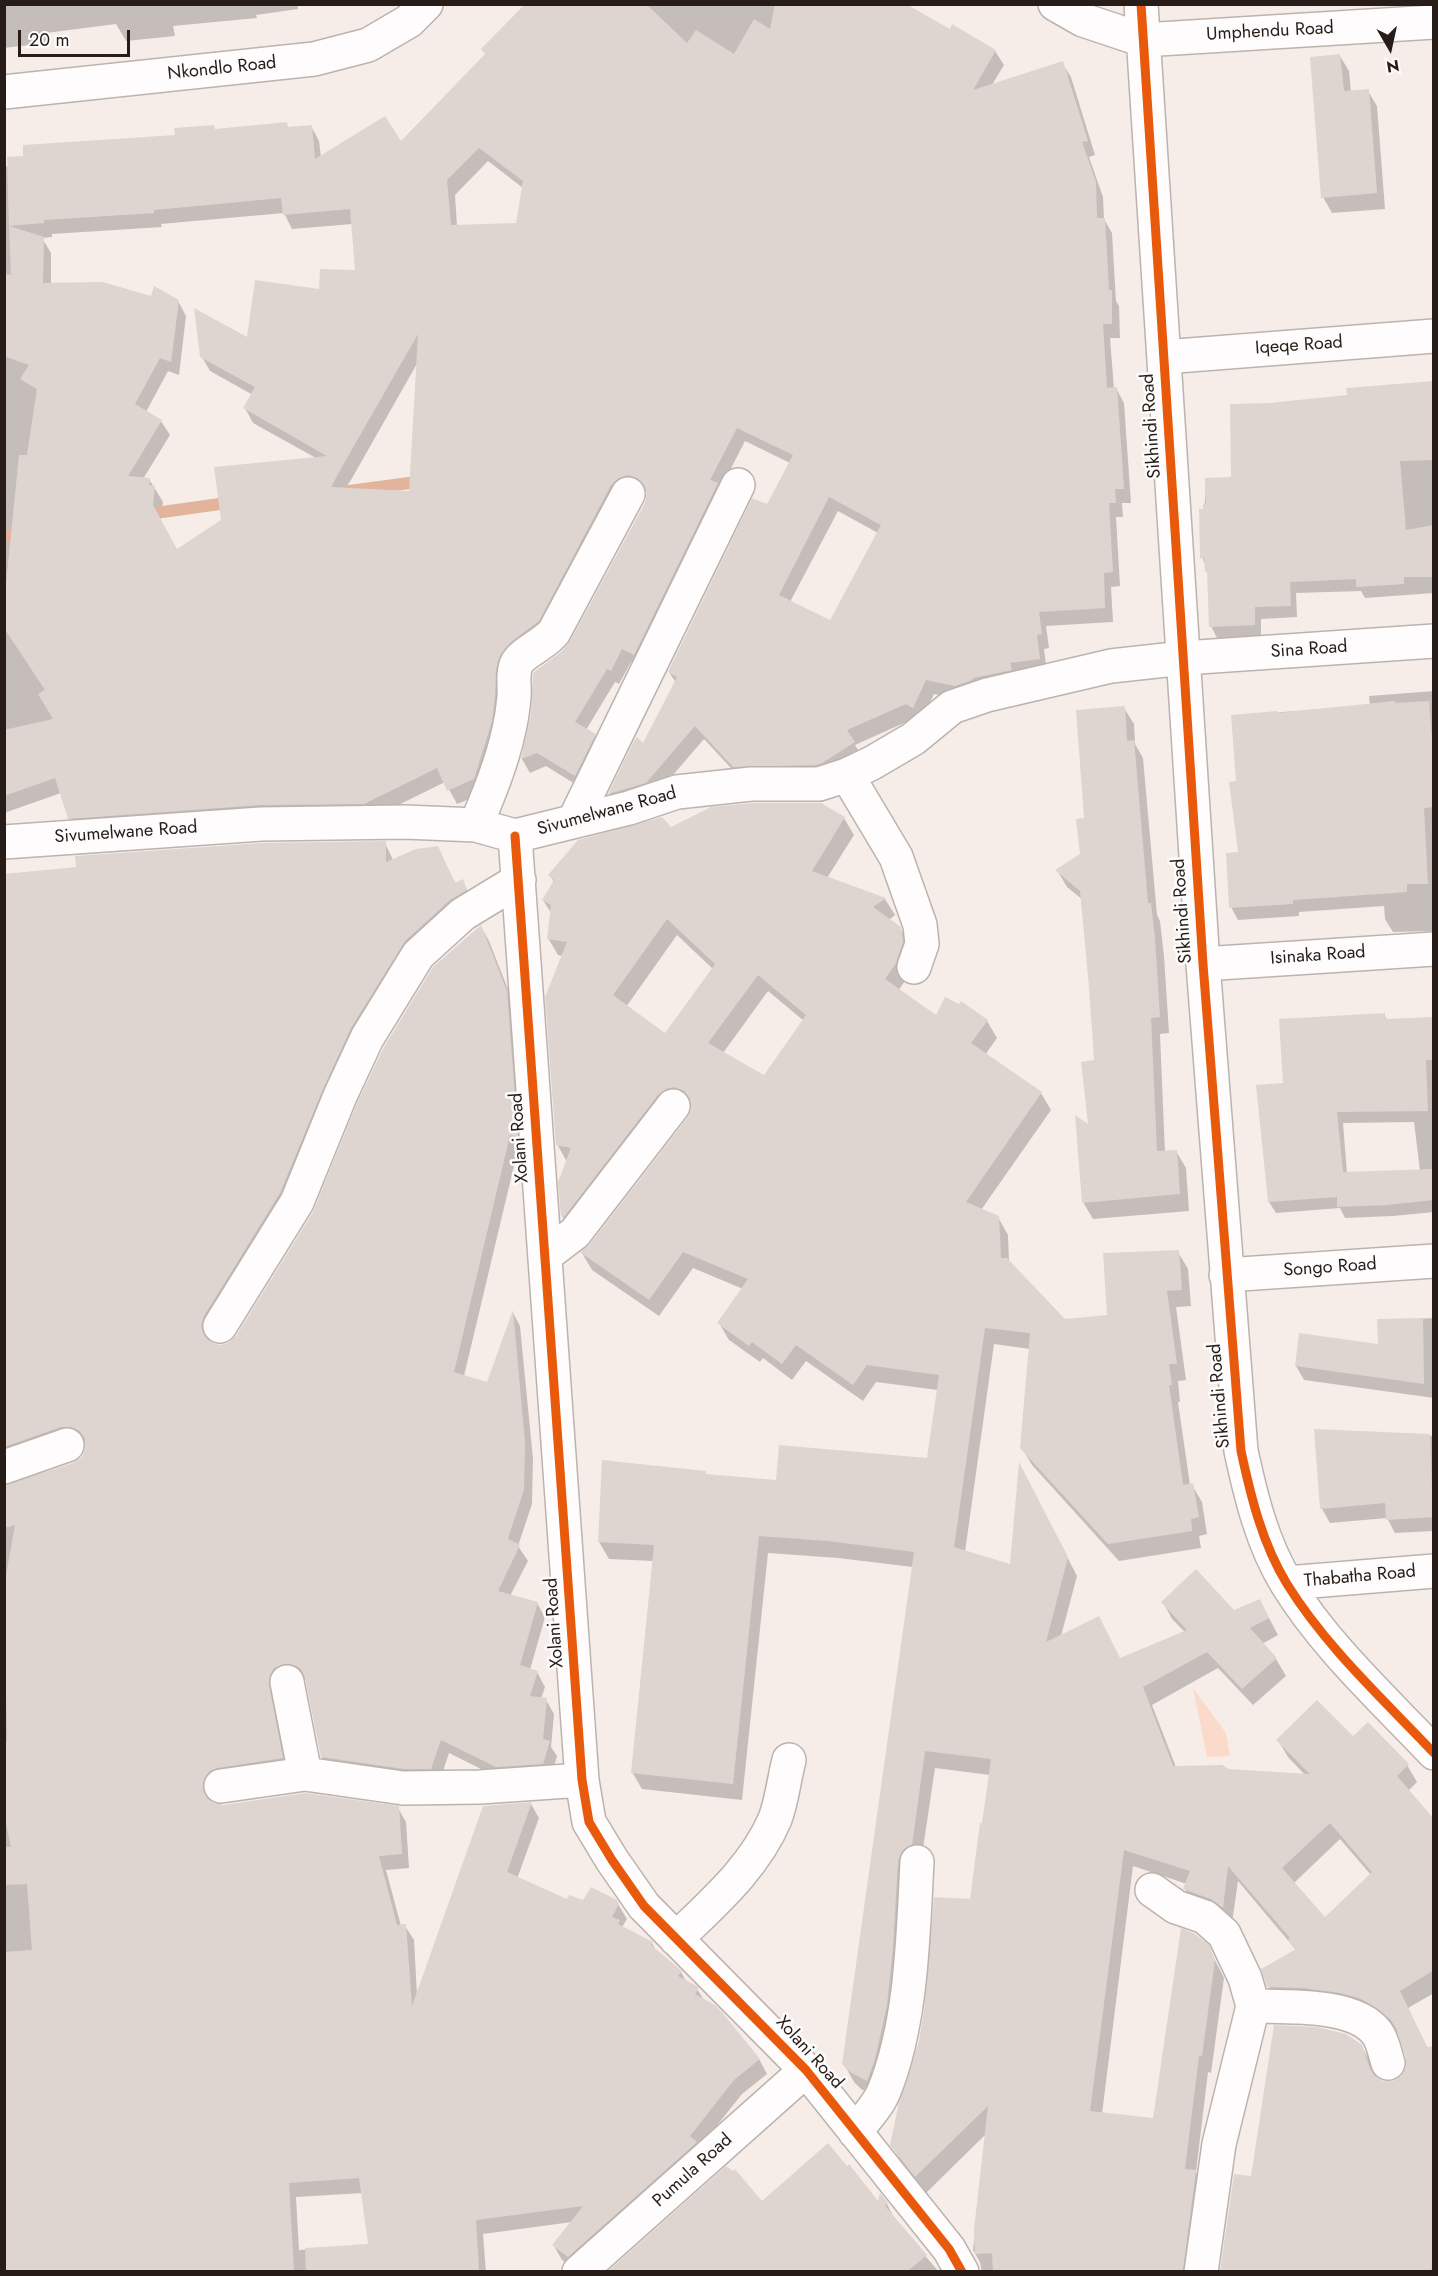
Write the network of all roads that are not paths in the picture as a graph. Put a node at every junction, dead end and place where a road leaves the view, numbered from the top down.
1 (426, 4) edge
2 (1055, 4) edge
3 (1141, 4) edge
4 (1434, 22) edge
5 (1143, 40) junction
6 (4, 92) edge
7 (1434, 336) edge
8 (1164, 357) junction
9 (738, 485) dead end
10 (628, 494) dead end
11 (1434, 641) edge
12 (1184, 658) junction
13 (848, 776) junction
14 (574, 821) junction
15 (476, 825) junction
16 (515, 836) junction
17 (4, 842) edge
18 (519, 880) junction
19 (1434, 949) edge
20 (1203, 963) junction
21 (914, 967) dead end
22 (673, 1106) dead end
23 (545, 1256) junction
24 (1434, 1261) edge
25 (1226, 1275) junction
26 (219, 1326) dead end
27 (67, 1445) dead end
28 (4, 1467) edge
29 (1434, 1571) edge
30 (1287, 1583) junction
31 (287, 1682) dead end
32 (1434, 1753) edge
33 (789, 1760) dead end
34 (305, 1774) junction
35 (582, 1780) junction
36 (221, 1786) dead end
37 (917, 1862) dead end
38 (1152, 1890) dead end
39 (676, 1938) junction
40 (1253, 2006) junction
41 (1388, 2063) dead end
42 (806, 2070) junction
43 (855, 2132) junction
44 (579, 2271) edge
45 (962, 2271) edge
46 (1201, 2271) edge

1 - 6 street, Nkondlo Road
2 - 5 street
3 - 5 street, Sikhindi Road
4 - 5 street, Umphendu Road
5 - 8 street, Sikhindi Road
7 - 8 street, Iqeqe Road
8 - 12 street, Sikhindi Road
9 - 14 street
10 - 15 street
11 - 12 street, Sina Road
12 - 13 street, Sivumelwane Road
12 - 20 street, Sikhindi Road
13 - 14 street, Sivumelwane Road
13 - 21 street
14 - 16 street, Sivumelwane Road
15 - 16 street, Sivumelwane Road
15 - 17 street, Sivumelwane Road
16 - 18 street, Xolani Road
18 - 23 street, Xolani Road
18 - 26 street
19 - 20 street, Isinaka Road
20 - 25 street, Sikhindi Road
22 - 23 street
23 - 35 street, Xolani Road
24 - 25 street, Songo Road
25 - 30 street, Sikhindi Road
27 - 28 street
29 - 30 street, Thabatha Road
30 - 32 street, Sikhindi Road
31 - 34 street
33 - 39 street
34 - 35 street
34 - 36 street
35 - 39 street, Xolani Road
37 - 43 street
38 - 40 street
39 - 42 street, Xolani Road
40 - 41 street
40 - 46 street
42 - 43 street, Xolani Road
42 - 44 street, Pumula Road
43 - 45 street, Xolani Road

